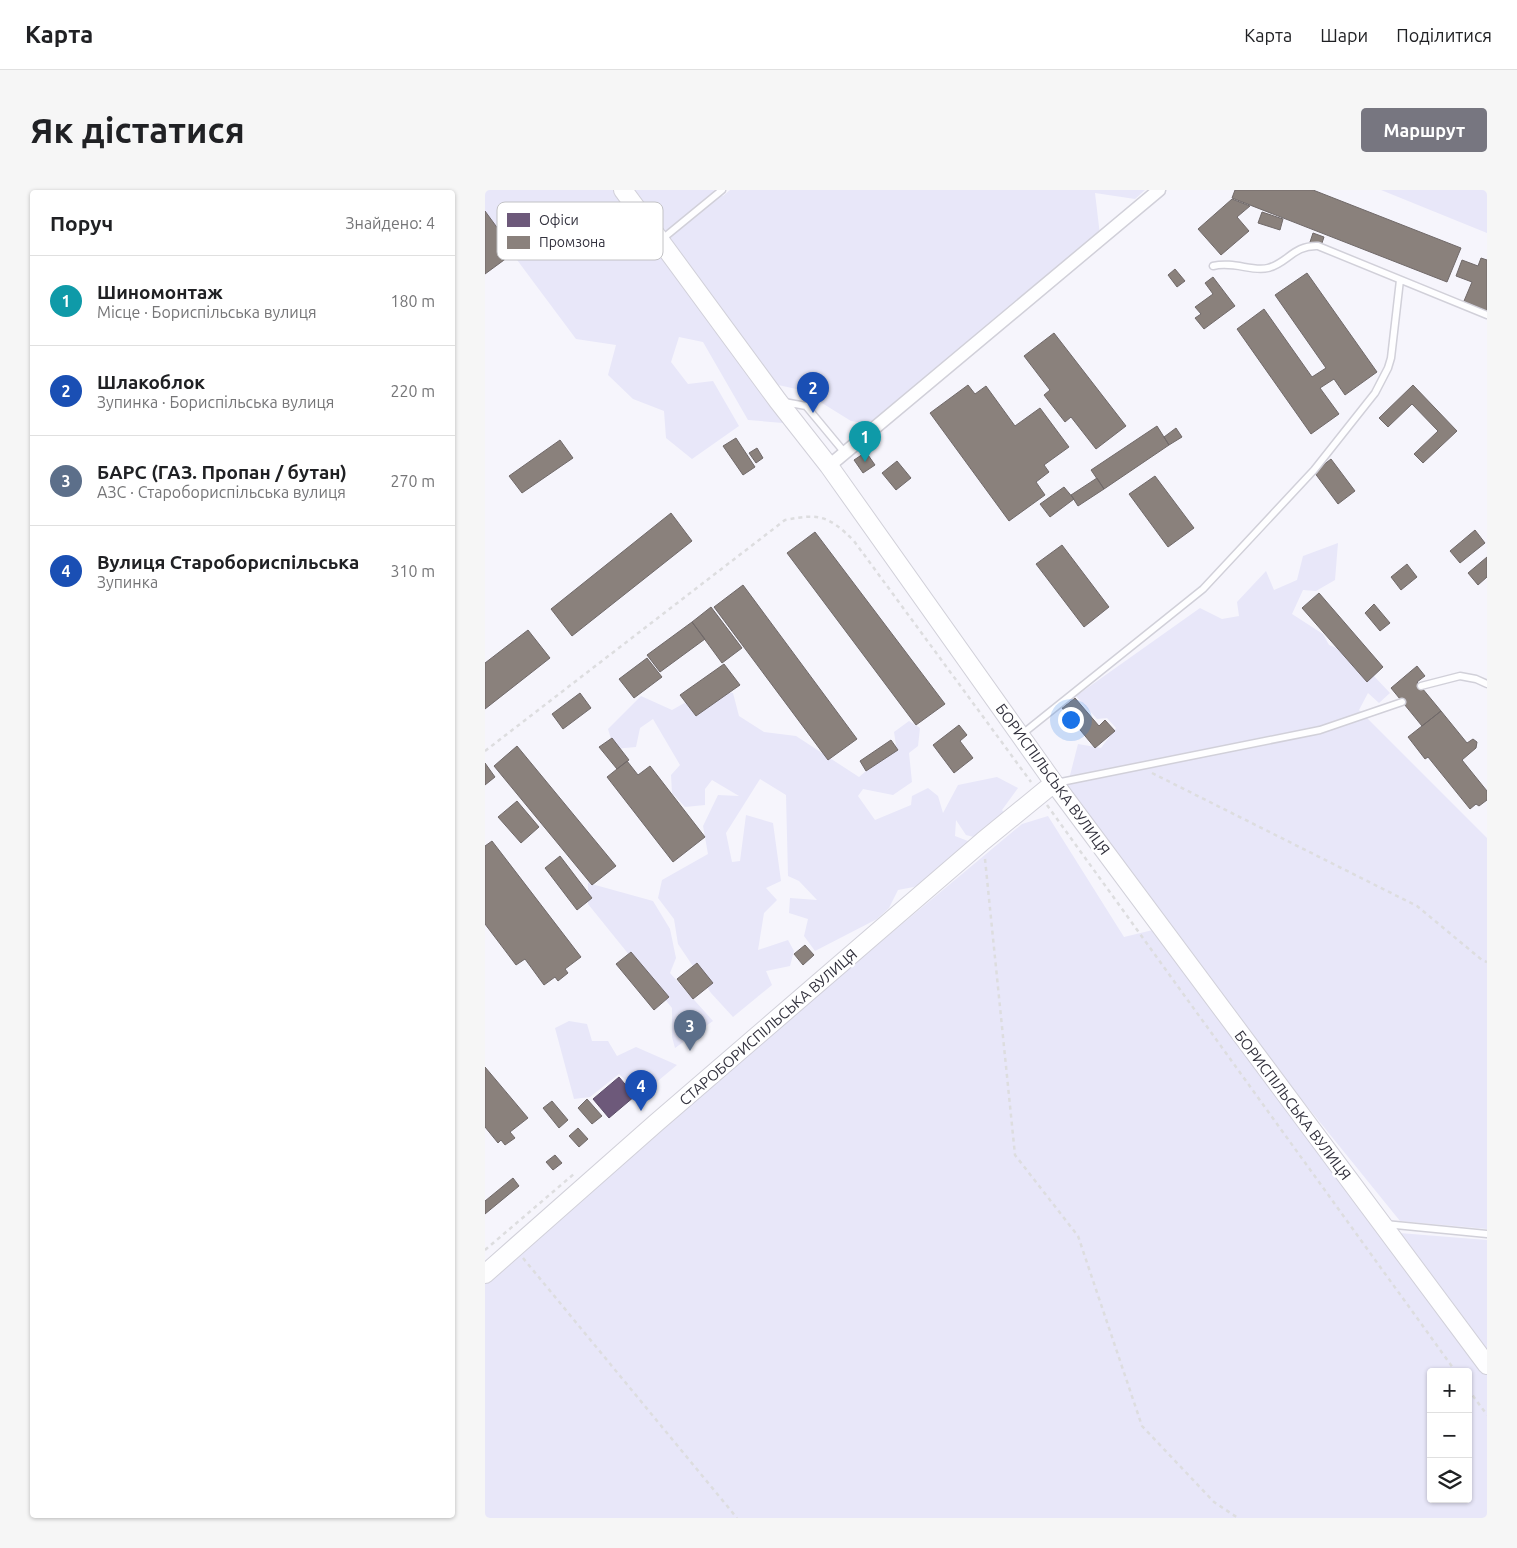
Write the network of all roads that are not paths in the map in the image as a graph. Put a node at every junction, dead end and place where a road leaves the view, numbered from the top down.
1 (623, 190) edge
2 (721, 190) edge
3 (1159, 190) edge
4 (632, 202) edge
5 (663, 238) edge
6 (663, 244) edge
7 (1213, 266) dead end
8 (1400, 280) junction
9 (1487, 315) edge
10 (778, 401) junction
11 (845, 453) junction
12 (829, 466) junction
13 (1487, 684) edge
14 (1421, 686) dead end
15 (1402, 702) dead end
16 (1021, 736) junction
17 (1054, 783) junction
18 (1381, 1224) junction
19 (1487, 1234) edge
20 (485, 1274) edge
21 (1487, 1366) edge

1 - 4 main road, БОРИСПІЛЬСЬКА ВУЛИЦЯ
2 - 5 lane
3 - 11 street
6 - 10 main road, БОРИСПІЛЬСЬКА ВУЛИЦЯ
7 - 8 lane
8 - 9 lane
8 - 16 lane
10 - 11 lane
10 - 12 main road, БОРИСПІЛЬСЬКА ВУЛИЦЯ
11 - 12 street
12 - 16 main road, БОРИСПІЛЬСЬКА ВУЛИЦЯ
13 - 14 lane
15 - 17 lane
16 - 17 main road, БОРИСПІЛЬСЬКА ВУЛИЦЯ
17 - 18 main road, БОРИСПІЛЬСЬКА ВУЛИЦЯ
17 - 20 main road, СТАРОБОРИСПІЛЬСЬКА ВУЛИЦЯ
18 - 19 lane
18 - 21 main road, БОРИСПІЛЬСЬКА ВУЛИЦЯ

